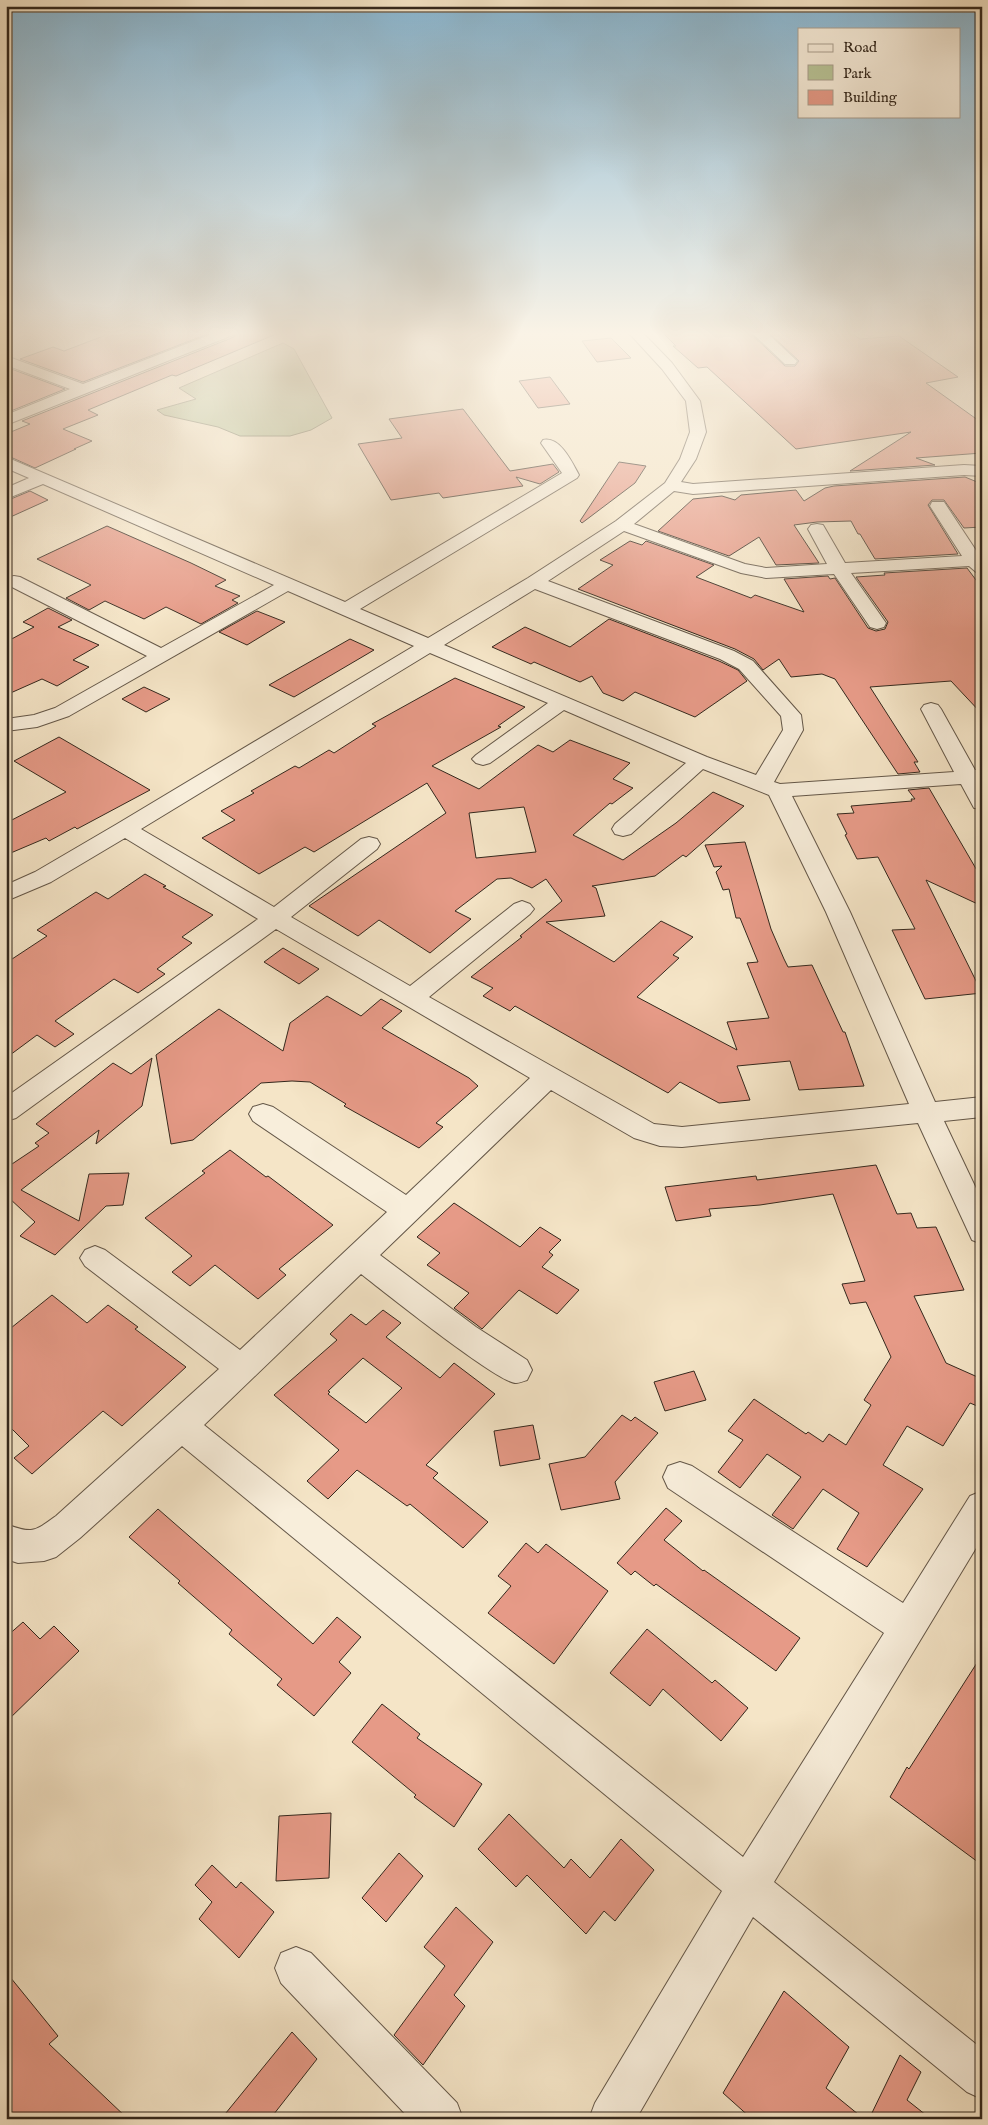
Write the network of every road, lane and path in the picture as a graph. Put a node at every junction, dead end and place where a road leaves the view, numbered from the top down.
1 (698, 431) edge
2 (550, 443) dead end
3 (6, 462) edge
4 (982, 471) edge
5 (42, 478) junction
6 (671, 486) junction
7 (6, 494) edge
8 (938, 506) dead end
9 (622, 525) junction
10 (817, 529) dead end
11 (979, 563) edge
12 (840, 569) junction
13 (14, 581) dead end
14 (534, 582) junction
15 (286, 585) junction
16 (345, 610) junction
17 (877, 623) dead end
18 (428, 646) junction
19 (161, 655) junction
20 (563, 702) junction
21 (931, 709) dead end
22 (6, 724) edge
23 (483, 759) dead end
24 (700, 761) junction
25 (975, 777) edge
26 (770, 788) junction
27 (982, 803) edge
28 (125, 829) junction
29 (623, 829) dead end
30 (369, 844) dead end
31 (6, 894) edge
32 (522, 909) dead end
33 (274, 919) junction
34 (411, 998) junction
35 (548, 1077) junction
36 (982, 1107) edge
37 (6, 1111) edge
38 (926, 1112) junction
39 (263, 1114) dead end
40 (408, 1211) junction
41 (982, 1232) edge
42 (359, 1256) junction
43 (95, 1258) dead end
44 (242, 1368) junction
45 (516, 1370) dead end
46 (181, 1426) junction
47 (680, 1477) dead end
48 (982, 1507) edge
49 (6, 1540) edge
50 (907, 1626) junction
51 (747, 1888) junction
52 (296, 1968) dead end
53 (982, 2077) edge
54 (441, 2119) edge
55 (611, 2119) edge

1 - 6 street
2 - 16 street
3 - 5 street
4 - 6 street
5 - 7 street
5 - 15 street
6 - 9 street
8 - 11 street
9 - 12 street
9 - 14 street
10 - 12 street
11 - 12 street
12 - 17 street
13 - 19 street
14 - 18 street
14 - 26 street
15 - 16 street
15 - 19 street
16 - 18 street
18 - 20 street
18 - 28 street
19 - 22 street
20 - 23 street
20 - 24 street
21 - 25 street
24 - 26 street
24 - 29 street
25 - 26 street
25 - 27 street
26 - 38 street
28 - 31 street
28 - 33 street
30 - 33 street
32 - 34 street
33 - 34 street
33 - 37 street
34 - 35 street
35 - 38 street
35 - 40 street
36 - 38 street
38 - 41 street
39 - 40 street
40 - 42 street
42 - 44 street
42 - 45 street
43 - 44 street
44 - 46 street
46 - 49 street
46 - 51 street
47 - 50 street
48 - 50 street
50 - 51 street
51 - 53 street
51 - 55 street
52 - 54 street

